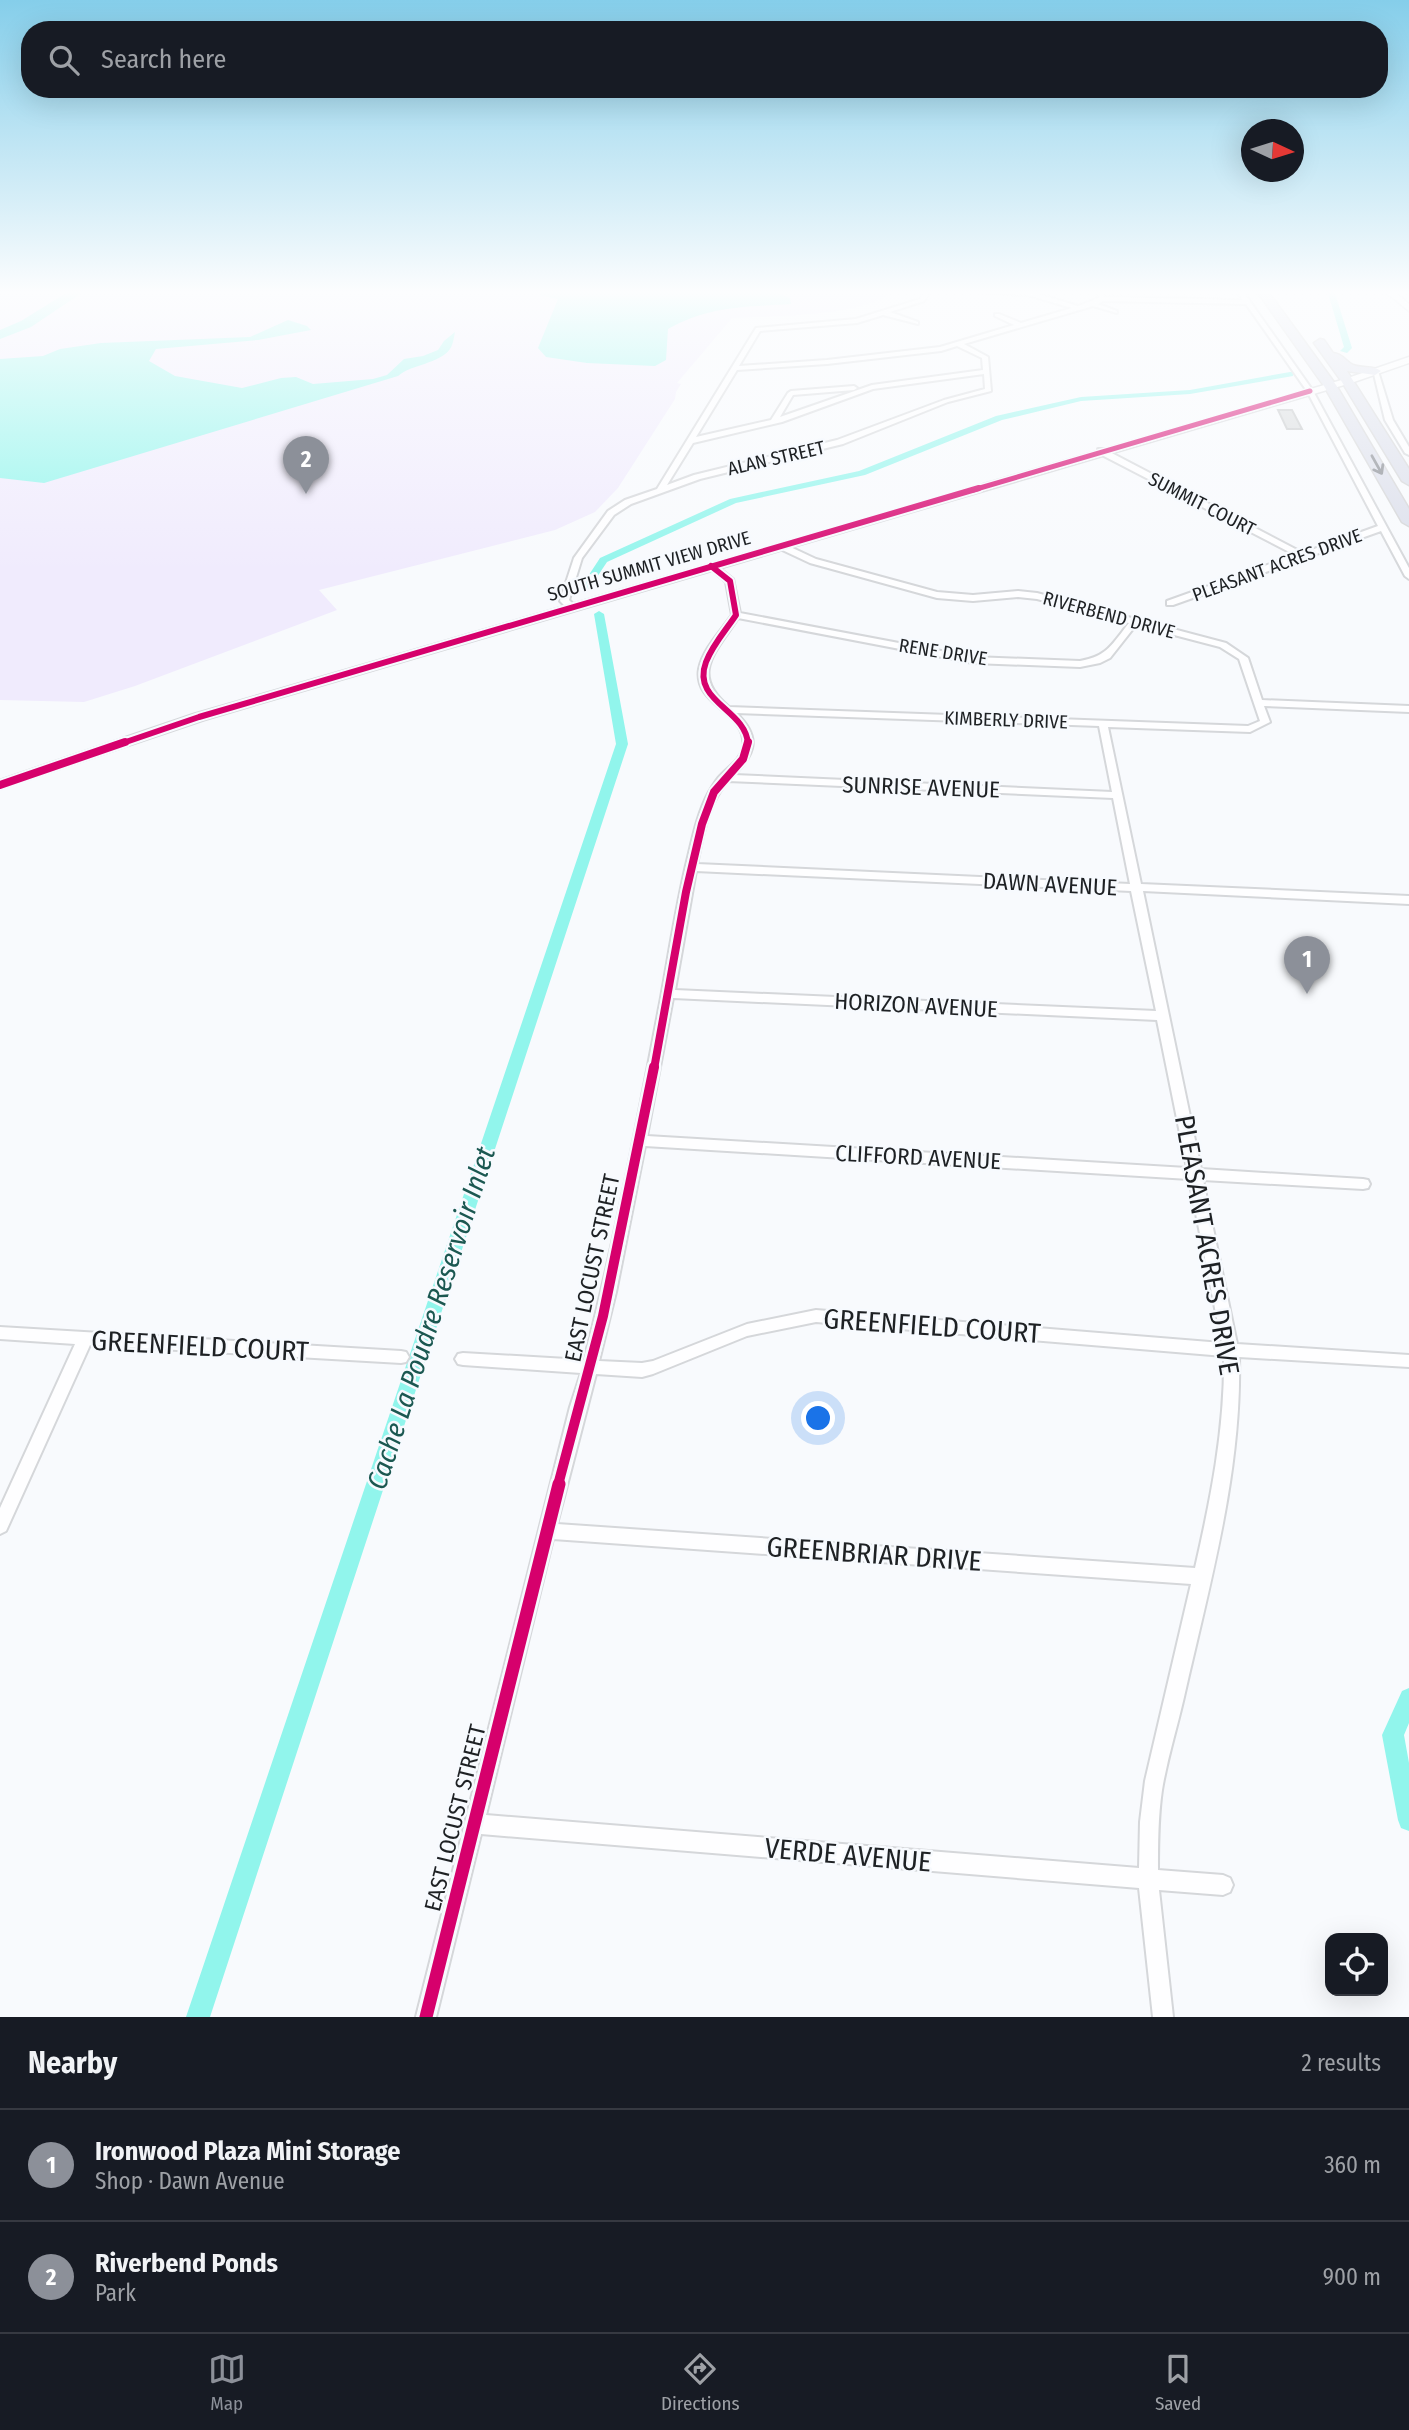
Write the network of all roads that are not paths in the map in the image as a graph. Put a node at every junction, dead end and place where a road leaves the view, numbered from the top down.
1 (724, 384) edge
2 (891, 384) edge
3 (988, 384) edge
4 (1305, 384) edge
5 (1334, 384) edge
6 (1350, 384) edge
7 (1372, 384) edge
8 (884, 385) junction
9 (1330, 385) junction
10 (1379, 385) joint
11 (1310, 391) junction
12 (774, 421) junction
13 (690, 441) junction
14 (1101, 452) junction
15 (1409, 453) edge
16 (1409, 481) edge
17 (661, 489) junction
18 (1409, 522) edge
19 (1383, 527) junction
20 (781, 545) junction
21 (1303, 556) junction
22 (711, 566) junction
23 (1409, 576) edge
24 (1170, 603) dead end
25 (572, 608) junction
26 (736, 615) junction
27 (1134, 622) junction
28 (1260, 703) junction
29 (1409, 709) edge
30 (725, 710) junction
31 (1103, 724) junction
32 (723, 778) junction
33 (0, 785) edge
34 (1118, 795) junction
35 (691, 867) junction
36 (1138, 888) junction
37 (1409, 900) edge
38 (668, 994) junction
39 (1164, 1016) junction
40 (639, 1141) junction
41 (1196, 1172) junction
42 (1363, 1184) dead end
43 (0, 1333) edge
44 (85, 1339) junction
45 (1231, 1350) junction
46 (401, 1357) dead end
47 (463, 1359) dead end
48 (1409, 1361) edge
49 (592, 1367) junction
50 (0, 1526) edge
51 (548, 1531) junction
52 (1201, 1577) junction
53 (473, 1824) junction
54 (1148, 1879) junction
55 (1223, 1885) dead end
56 (425, 2017) edge
57 (1163, 2017) edge

1 - 13 street
2 - 8 street
3 - 17 street, ALAN STREET
4 - 11 street
5 - 9 street, SOUTH SUMMIT VIEW DRIVE
6 - 16 highway
7 - 10 highway
8 - 12 street
8 - 12 street
9 - 11 street, SOUTH SUMMIT VIEW DRIVE
9 -> 18 highway
10 - 15 street
11 - 14 street, SOUTH SUMMIT VIEW DRIVE
11 - 19 street
12 - 13 street
13 - 17 street
14 - 20 street, SOUTH SUMMIT VIEW DRIVE
14 - 21 street, SUMMIT COURT
17 - 25 street
19 - 21 street, PLEASANT ACRES DRIVE
19 - 23 street
20 - 22 street, SOUTH SUMMIT VIEW DRIVE
20 - 27 street, RIVERBEND DRIVE
21 - 24 street, PLEASANT ACRES DRIVE
22 - 25 street, SOUTH SUMMIT VIEW DRIVE
22 - 26 street
25 - 33 street, SOUTH SUMMIT VIEW DRIVE
26 - 27 street, RENE DRIVE
26 - 30 street, EAST LOCUST STREET
27 - 28 street, RIVERBEND DRIVE
28 - 29 street
28 - 31 street, KIMBERLY DRIVE
30 - 31 street, KIMBERLY DRIVE
30 - 32 street, EAST LOCUST STREET
31 - 34 street, PLEASANT ACRES DRIVE
32 - 34 street, SUNRISE AVENUE
32 - 35 street, EAST LOCUST STREET
34 - 36 street, PLEASANT ACRES DRIVE
35 - 36 street, DAWN AVENUE
35 - 38 street, EAST LOCUST STREET
36 - 37 street, DAWN AVENUE
36 - 39 street, PLEASANT ACRES DRIVE
38 - 39 street, HORIZON AVENUE
38 - 40 street, EAST LOCUST STREET
39 - 41 street, PLEASANT ACRES DRIVE
40 - 41 street, CLIFFORD AVENUE
40 - 49 street, EAST LOCUST STREET
41 - 42 street, CLIFFORD AVENUE
41 - 45 street, PLEASANT ACRES DRIVE
43 - 44 street, GREENFIELD COURT
44 - 46 street, GREENFIELD COURT
44 - 50 street
45 - 48 street, GREENFIELD COURT
45 - 49 street, GREENFIELD COURT
45 - 52 street, PLEASANT ACRES DRIVE
47 - 49 street, GREENFIELD COURT
49 - 51 street, EAST LOCUST STREET
51 - 52 street, GREENBRIAR DRIVE
51 - 53 street, EAST LOCUST STREET
52 - 54 street, PLEASANT ACRES DRIVE
53 - 54 street, VERDE AVENUE
53 - 56 street, EAST LOCUST STREET
54 - 55 street, VERDE AVENUE
54 - 57 street, PLEASANT ACRES DRIVE

